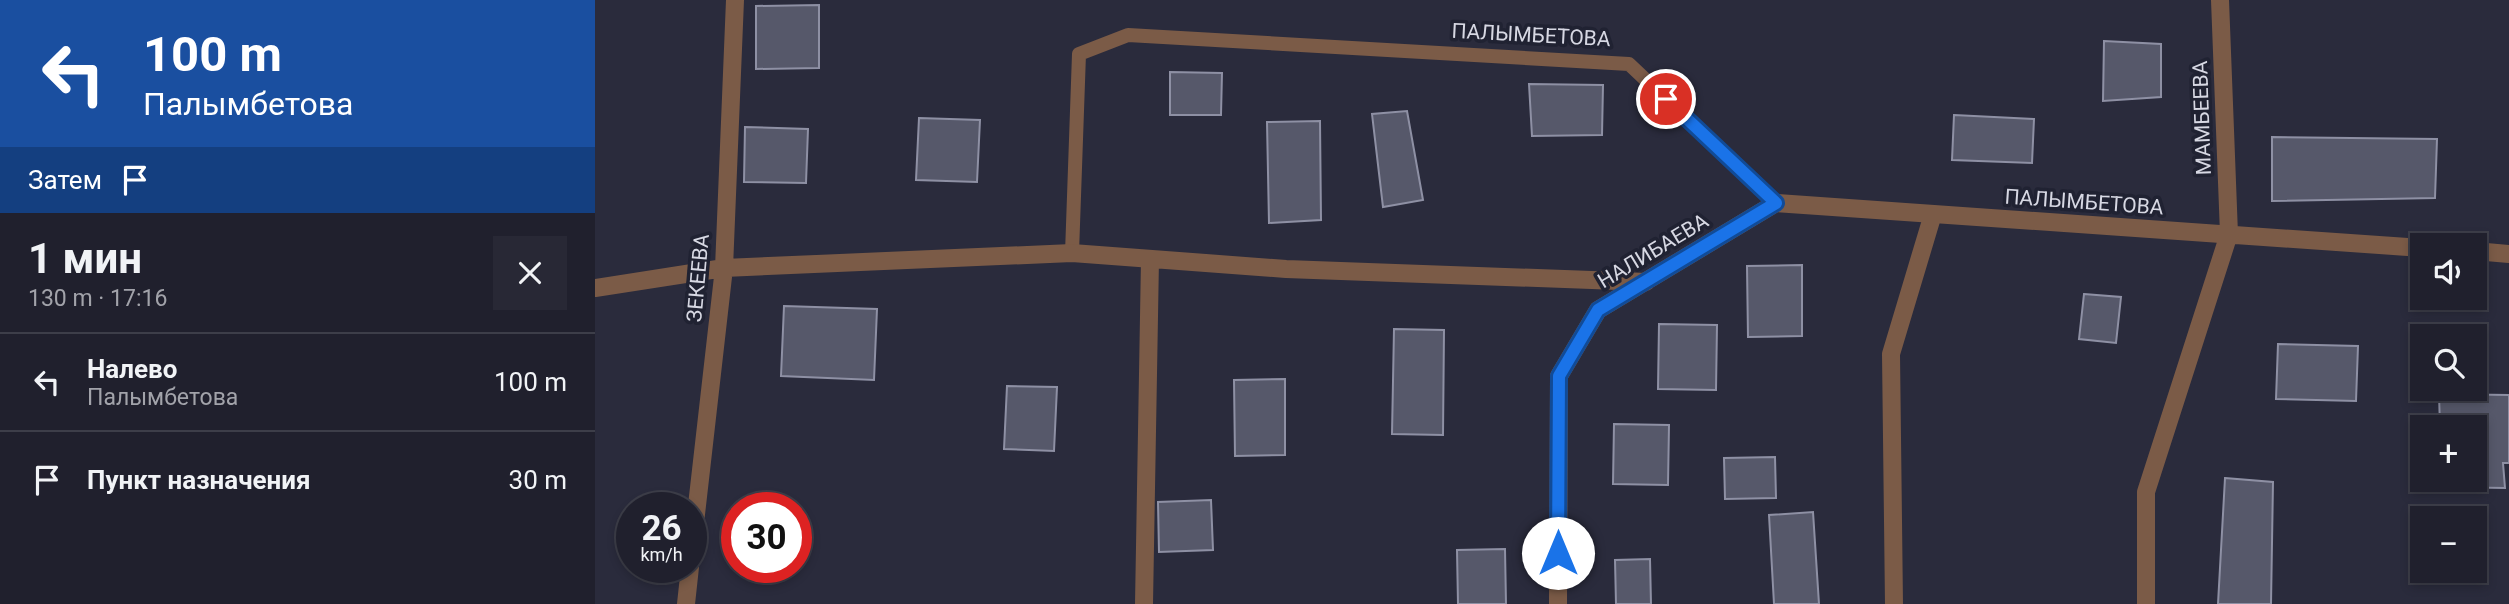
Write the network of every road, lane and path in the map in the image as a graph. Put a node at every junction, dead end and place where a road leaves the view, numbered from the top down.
1 (735, 0) edge
2 (2220, 0) edge
3 (1776, 203) junction
4 (1933, 214) junction
5 (2229, 234) junction
6 (2410, 247) edge
7 (2487, 252) edge
8 (1072, 253) junction
9 (2509, 254) edge
10 (1150, 259) junction
11 (724, 268) junction
12 (1646, 282) junction
13 (595, 288) edge
14 (699, 492) edge
15 (688, 583) edge
16 (686, 604) edge
17 (1145, 604) edge
18 (1558, 604) edge
19 (1894, 604) edge
20 (2146, 604) edge

1 - 11 street, ЗЕКЕЕВА
2 - 5 street, МАМБЕЕВА
3 - 4 street, ПАЛЫМБЕТОВА
3 - 8 lane, ПАЛЫМБЕТОВА
3 - 12 street, НАЛИБАЕВА
4 - 5 street, ПАЛЫМБЕТОВА
4 - 19 street
5 - 6 street, ПАЛЫМБЕТОВА
5 - 20 street
7 - 9 street
8 - 10 street
8 - 11 street
10 - 12 street
10 - 17 street
11 - 13 street
11 - 14 street, ЗЕКЕЕВА
12 - 18 street, НАЛИБАЕВА
15 - 16 street

